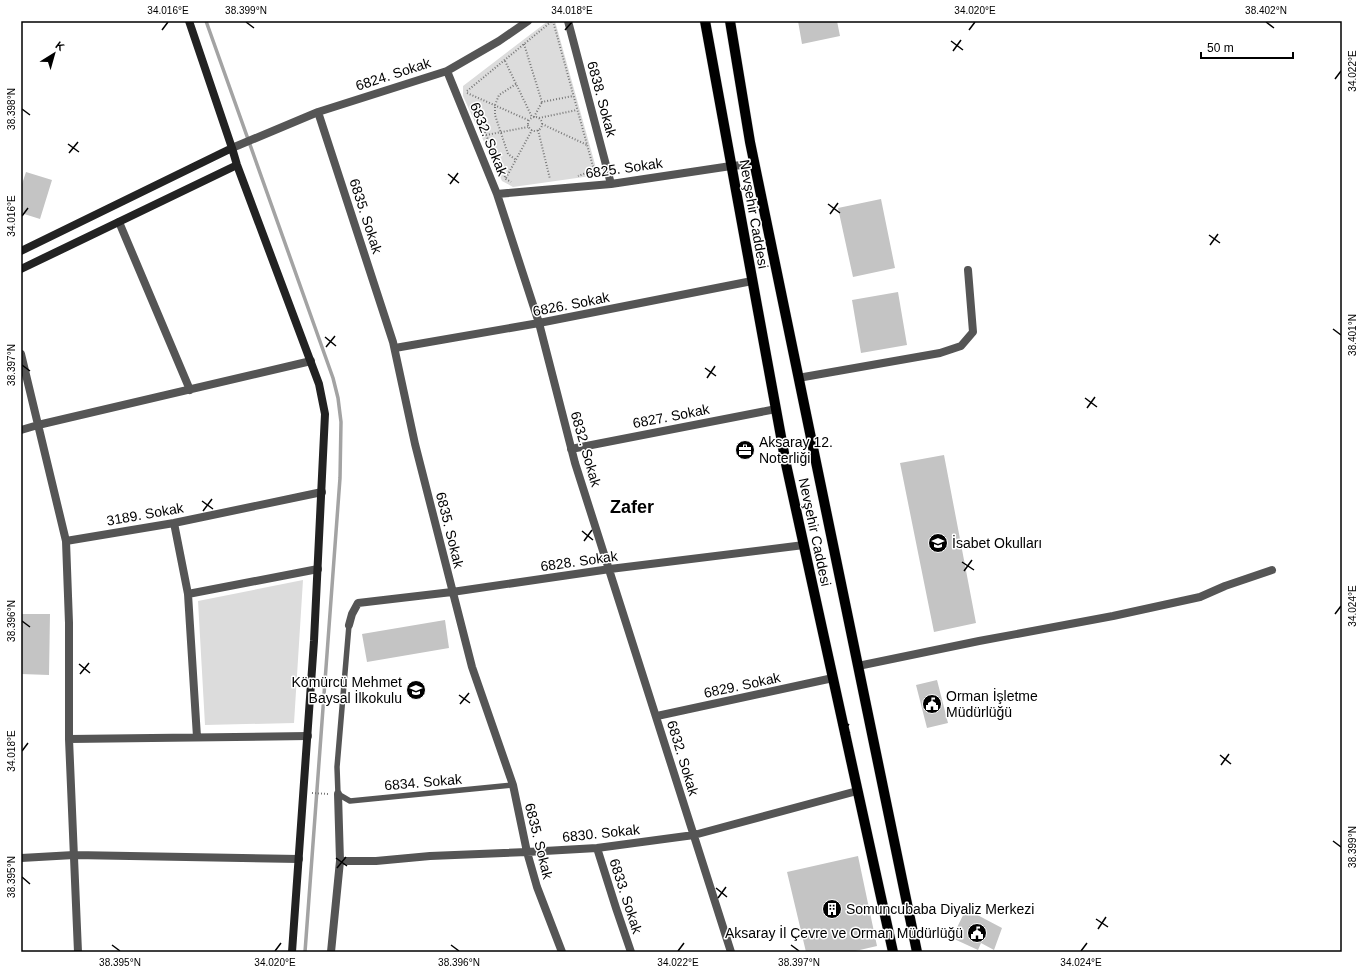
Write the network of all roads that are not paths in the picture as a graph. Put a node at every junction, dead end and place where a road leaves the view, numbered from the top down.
1 (189, 21) edge
2 (528, 21) edge
3 (568, 21) edge
4 (704, 21) edge
5 (730, 21) edge
6 (447, 71) junction
7 (318, 112) junction
8 (232, 148) junction
9 (755, 164) junction
10 (237, 166) junction
11 (731, 166) junction
12 (611, 184) junction
13 (497, 194) junction
14 (119, 222) junction
15 (21, 251) edge
16 (21, 270) edge
17 (968, 270) dead end
18 (752, 281) junction
19 (539, 323) junction
20 (394, 348) junction
21 (21, 354) edge
22 (311, 361) junction
23 (798, 378) junction
24 (190, 390) junction
25 (776, 409) junction
26 (38, 425) junction
27 (21, 430) edge
28 (571, 449) junction
29 (322, 492) junction
30 (174, 523) junction
31 (66, 541) junction
32 (804, 545) junction
33 (318, 569) junction
34 (610, 569) junction
35 (1272, 570) dead end
36 (452, 592) junction
37 (188, 594) junction
38 (350, 624) joint
39 (858, 666) junction
40 (833, 678) junction
41 (657, 716) junction
42 (308, 736) junction
43 (197, 737) junction
44 (70, 739) junction
45 (513, 785) junction
46 (857, 790) junction
47 (338, 794) junction
48 (694, 835) junction
49 (597, 848) junction
50 (527, 852) junction
51 (74, 855) junction
52 (21, 858) edge
53 (299, 859) junction
54 (340, 861) junction
55 (78, 952) edge
56 (292, 952) edge
57 (331, 952) edge
58 (562, 952) edge
59 (631, 952) edge
60 (731, 952) edge
61 (892, 952) edge
62 (917, 952) edge

1 - 8 street
2 - 6 street, 6824. Sokak
3 - 12 street, 6838. Sokak
4 - 11 main road, Nevşehir Caddesi
5 - 9 main road, Nevşehir Caddesi
6 - 7 street, 6824. Sokak
6 - 13 street, 6832. Sokak
7 - 8 street, 6824. Sokak
7 - 20 street, 6835. Sokak
8 - 10 street
8 - 15 street
9 - 11 street, 6825. Sokak
9 - 23 main road, Nevşehir Caddesi
10 - 14 street
10 - 22 street
11 - 12 street, 6825. Sokak
11 - 18 main road, Nevşehir Caddesi
12 - 13 street, 6825. Sokak
13 - 19 street, 6832. Sokak
14 - 16 street
14 - 24 street
17 - 23 street
18 - 19 street, 6826. Sokak
18 - 25 main road, Nevşehir Caddesi
19 - 20 street, 6826. Sokak
19 - 28 street, 6832. Sokak
20 - 36 street, 6835. Sokak
21 - 26 street
22 - 24 street
22 - 29 street
23 - 39 main road, Nevşehir Caddesi
24 - 26 street
25 - 28 street, 6827. Sokak
25 - 32 main road, Nevşehir Caddesi
26 - 27 street
26 - 31 street
28 - 34 street, 6832. Sokak
29 - 30 street, 3189. Sokak
29 - 33 street
30 - 31 street, 3189. Sokak
30 - 37 street
31 - 44 street
32 - 34 street, 6828. Sokak
32 - 40 main road, Nevşehir Caddesi
33 - 37 street
33 - 42 street
34 - 36 street, 6828. Sokak
34 - 41 street, 6832. Sokak
35 - 39 street
36 - 38 street, 6828. Sokak
36 - 45 street, 6835. Sokak
37 - 43 street
38 - 47 lane
39 - 62 main road, Nevşehir Caddesi
40 - 41 street, 6829. Sokak
40 - 46 main road, Nevşehir Caddesi
41 - 48 street, 6832. Sokak
42 - 43 street
42 - 53 street
43 - 44 street
44 - 51 street
45 - 47 lane, 6834. Sokak
45 - 50 street, 6835. Sokak
46 - 48 street, 6830. Sokak
46 - 61 main road, Nevşehir Caddesi
47 - 54 street
48 - 49 street, 6830. Sokak
48 - 60 street, 6832. Sokak
49 - 50 street, 6830. Sokak
49 - 59 street, 6833. Sokak
50 - 54 street, 6830. Sokak
50 - 58 street, 6835. Sokak
51 - 52 street
51 - 53 street
51 - 55 street
53 - 56 street
54 - 57 street

